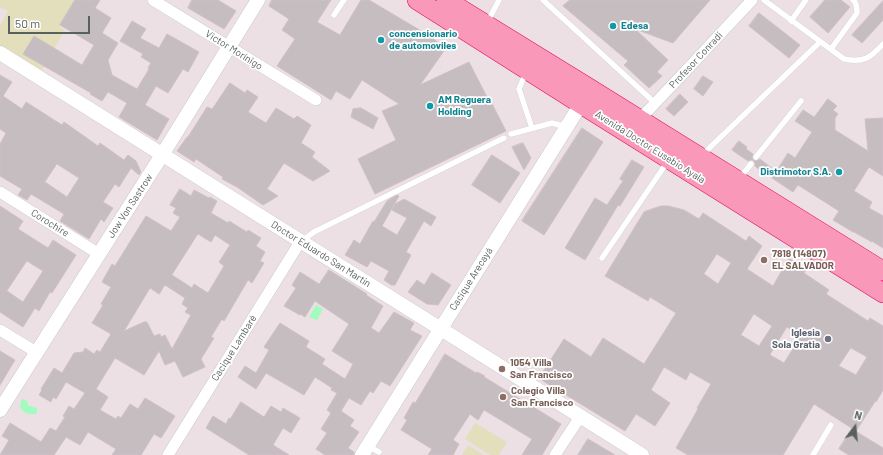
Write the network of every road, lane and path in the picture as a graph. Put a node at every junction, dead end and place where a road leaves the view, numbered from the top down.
1 (153, 0) edge
2 (258, 0) edge
3 (344, 0) edge
4 (417, 0) edge
5 (446, 0) edge
6 (499, 0) edge
7 (543, 0) edge
8 (752, 0) edge
9 (764, 0) edge
10 (806, 0) edge
11 (853, 0) edge
12 (334, 15) dead end
13 (792, 21) junction
14 (486, 24) junction
15 (820, 42) junction
16 (883, 44) edge
17 (229, 47) junction
18 (831, 50) junction
19 (0, 53) edge
20 (527, 70) junction
21 (560, 91) junction
22 (316, 100) dead end
23 (801, 100) dead end
24 (655, 103) junction
25 (581, 104) junction
26 (640, 119) junction
27 (567, 127) junction
28 (532, 128) junction
29 (511, 134) dead end
30 (504, 138) dead end
31 (162, 155) junction
32 (701, 157) junction
33 (756, 157) dead end
34 (669, 159) junction
35 (751, 164) dead end
36 (738, 180) junction
37 (0, 192) edge
38 (300, 242) junction
39 (99, 254) junction
40 (602, 258) dead end
41 (883, 271) edge
42 (883, 293) edge
43 (440, 329) junction
44 (0, 330) edge
45 (36, 352) junction
46 (0, 410) edge
47 (580, 416) junction
48 (831, 425) dead end
49 (370, 451) edge
50 (168, 455) edge
51 (555, 455) edge
52 (642, 455) edge
53 (813, 455) edge

1 - 17 street, Victor Morínigo
2 - 17 street, Jow Von Sastrow
3 - 12 lane
4 - 20 highway, Avenida Doctor Eusebio Ayala
5 - 14 highway, Avenida Doctor Eusebio Ayala
6 - 14 lane
7 - 24 lane
8 - 24 street, Profesor Conradi
9 - 13 lane
10 - 13 lane
11 - 18 lane
13 - 15 lane
14 - 26 highway, Avenida Doctor Eusebio Ayala
15 - 18 lane
15 - 32 lane
16 - 18 lane
17 - 22 street, Victor Morínigo
17 - 31 street, Jow Von Sastrow
19 - 31 street, Doctor Eduardo San Martín
20 - 21 highway, Avenida Doctor Eusebio Ayala
20 - 28 lane
21 - 25 highway, Avenida Doctor Eusebio Ayala
21 - 26 highway
23 - 33 lane
24 - 26 street, Profesor Conradi
25 - 27 street, Cacique Arecayá
25 - 34 highway, Avenida Doctor Eusebio Ayala
26 - 32 highway, Avenida Doctor Eusebio Ayala
27 - 28 lane
27 - 43 street, Cacique Arecayá
28 - 29 lane
30 - 38 lane
31 - 38 street, Doctor Eduardo San Martín
31 - 39 street, Jow Von Sastrow
32 - 36 highway, Avenida Doctor Eusebio Ayala
34 - 40 lane
34 - 42 highway, Avenida Doctor Eusebio Ayala
35 - 36 lane
36 - 41 highway, Avenida Doctor Eusebio Ayala
37 - 39 street, Corochire
38 - 43 street, Doctor Eduardo San Martín
38 - 50 street, Cacique Lambaré
39 - 45 street, Jow Von Sastrow
43 - 47 street, Doctor Eduardo San Martín
43 - 49 street, Cacique Arecayá
44 - 45 street
45 - 46 street, Jow Von Sastrow
47 - 51 street
47 - 52 street, Doctor Eduardo San Martín
48 - 53 lane

